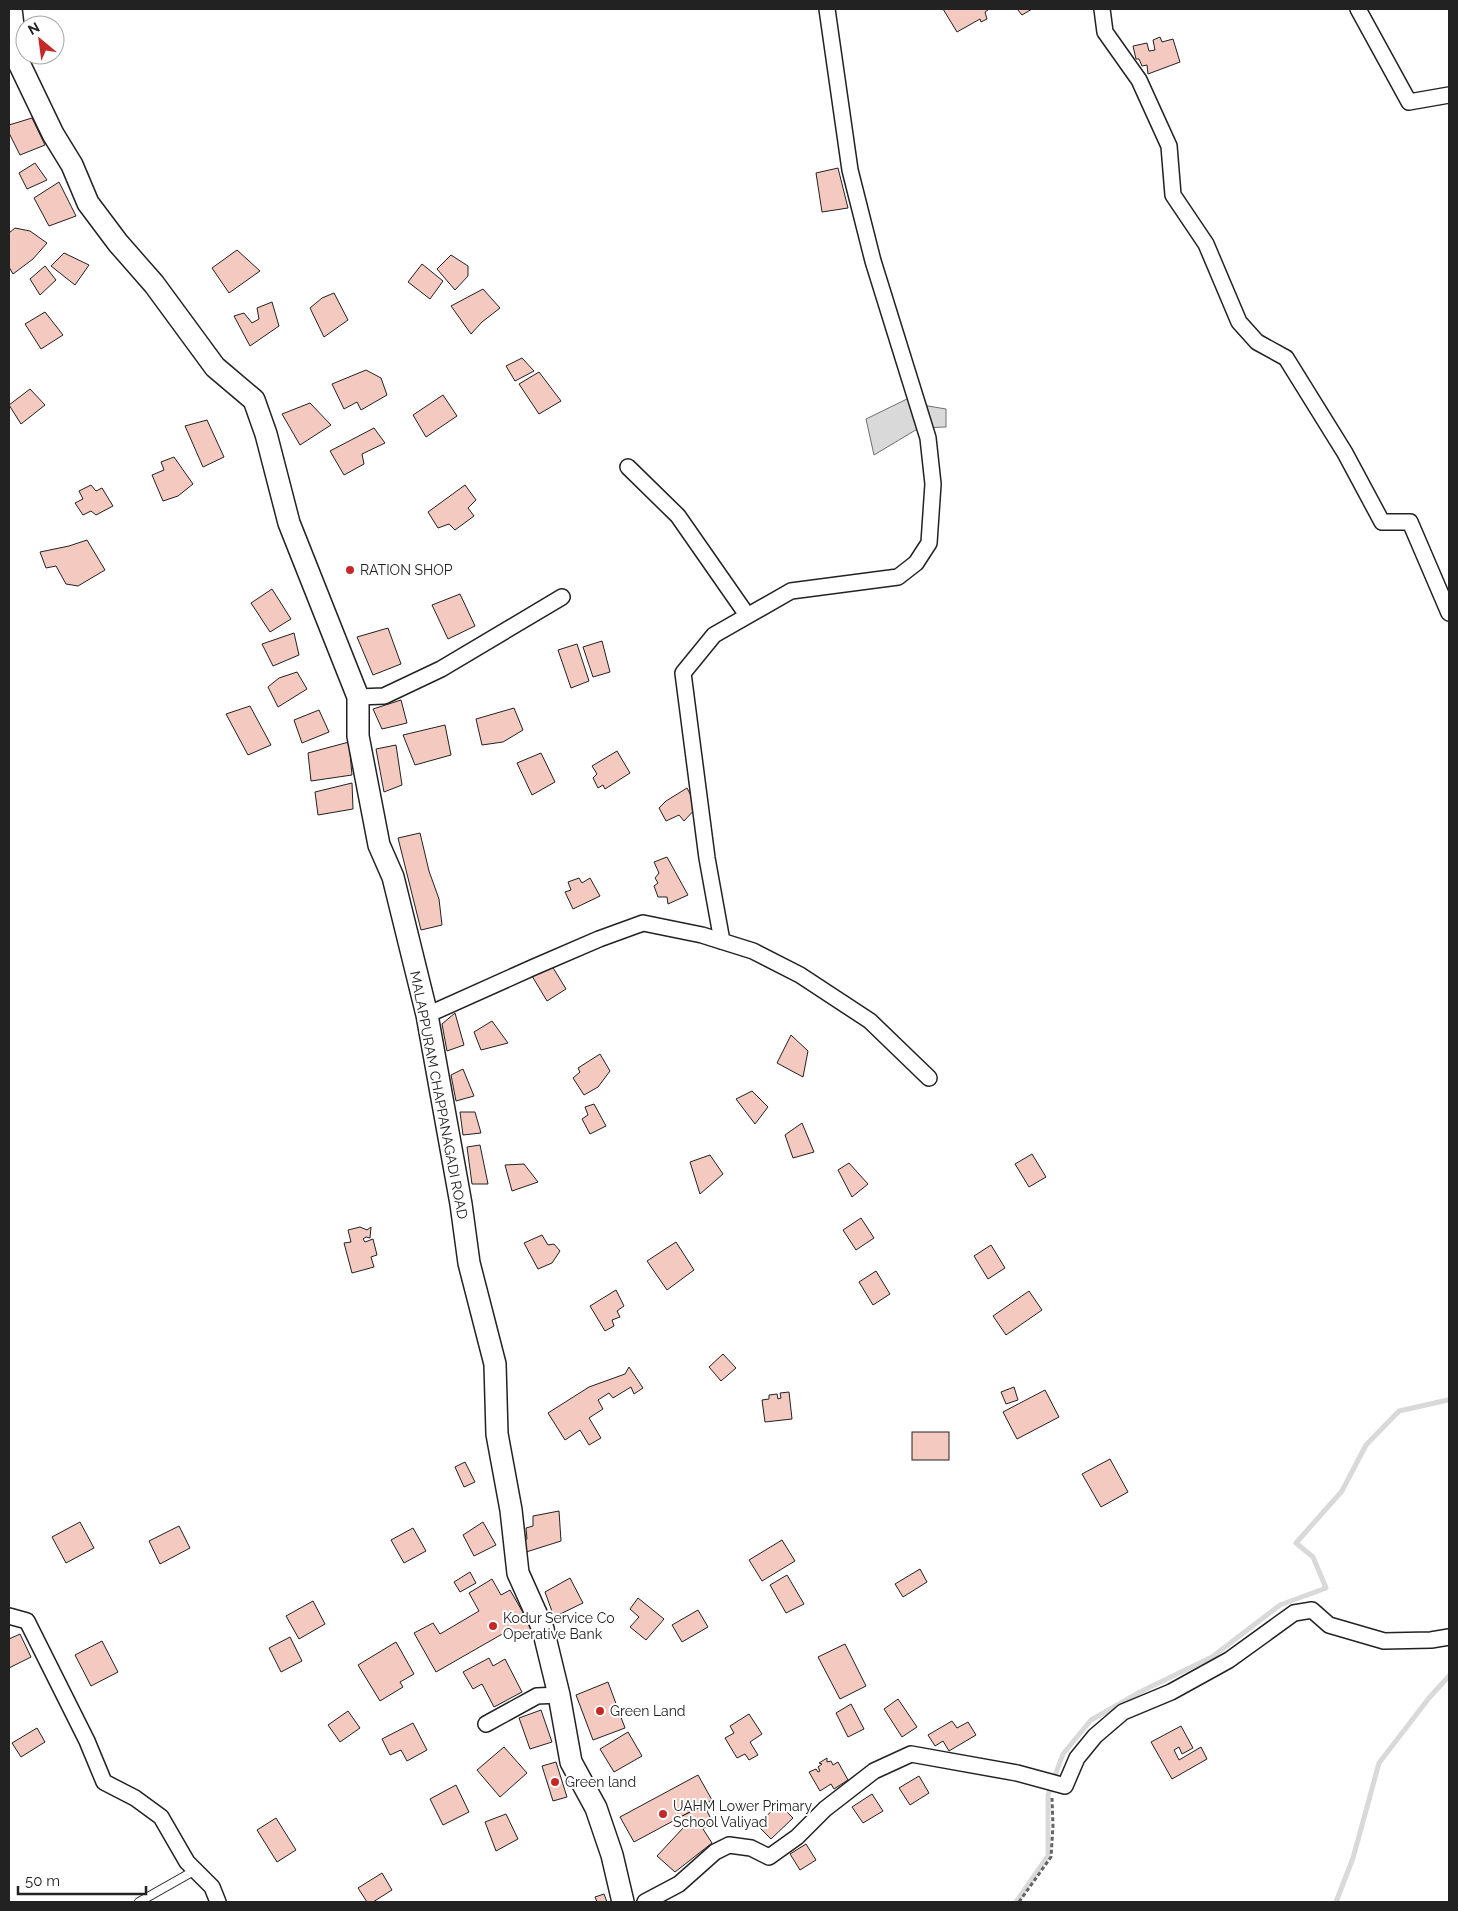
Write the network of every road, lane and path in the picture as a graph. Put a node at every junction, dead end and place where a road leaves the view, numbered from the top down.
1 (11, 9) edge
2 (827, 9) edge
3 (1102, 9) edge
4 (1358, 9) edge
5 (1449, 95) edge
6 (628, 468) dead end
7 (562, 597) dead end
8 (1449, 613) edge
9 (747, 615) junction
10 (358, 697) junction
11 (722, 941) junction
12 (427, 1015) junction
13 (930, 1078) dead end
14 (9, 1616) edge
15 (1449, 1638) edge
16 (559, 1695) junction
17 (486, 1724) dead end
18 (1051, 1782) junction
19 (194, 1869) junction
20 (139, 1902) edge
21 (218, 1902) edge
22 (624, 1902) edge
23 (645, 1902) edge
24 (1019, 1902) edge

1 - 10 street, MALAPPURAM CHAPPANAGADI ROAD
2 - 9 street
3 - 8 street
4 - 5 street
6 - 9 street
7 - 10 street
9 - 11 street
10 - 12 street, MALAPPURAM CHAPPANAGADI ROAD
11 - 12 street
11 - 13 street
12 - 16 street, MALAPPURAM CHAPPANAGADI ROAD
14 - 19 street
15 - 18 street
16 - 17 street
16 - 22 street, MALAPPURAM CHAPPANAGADI ROAD
18 - 23 street
18 - 24 path
19 - 20 lane
19 - 21 street

